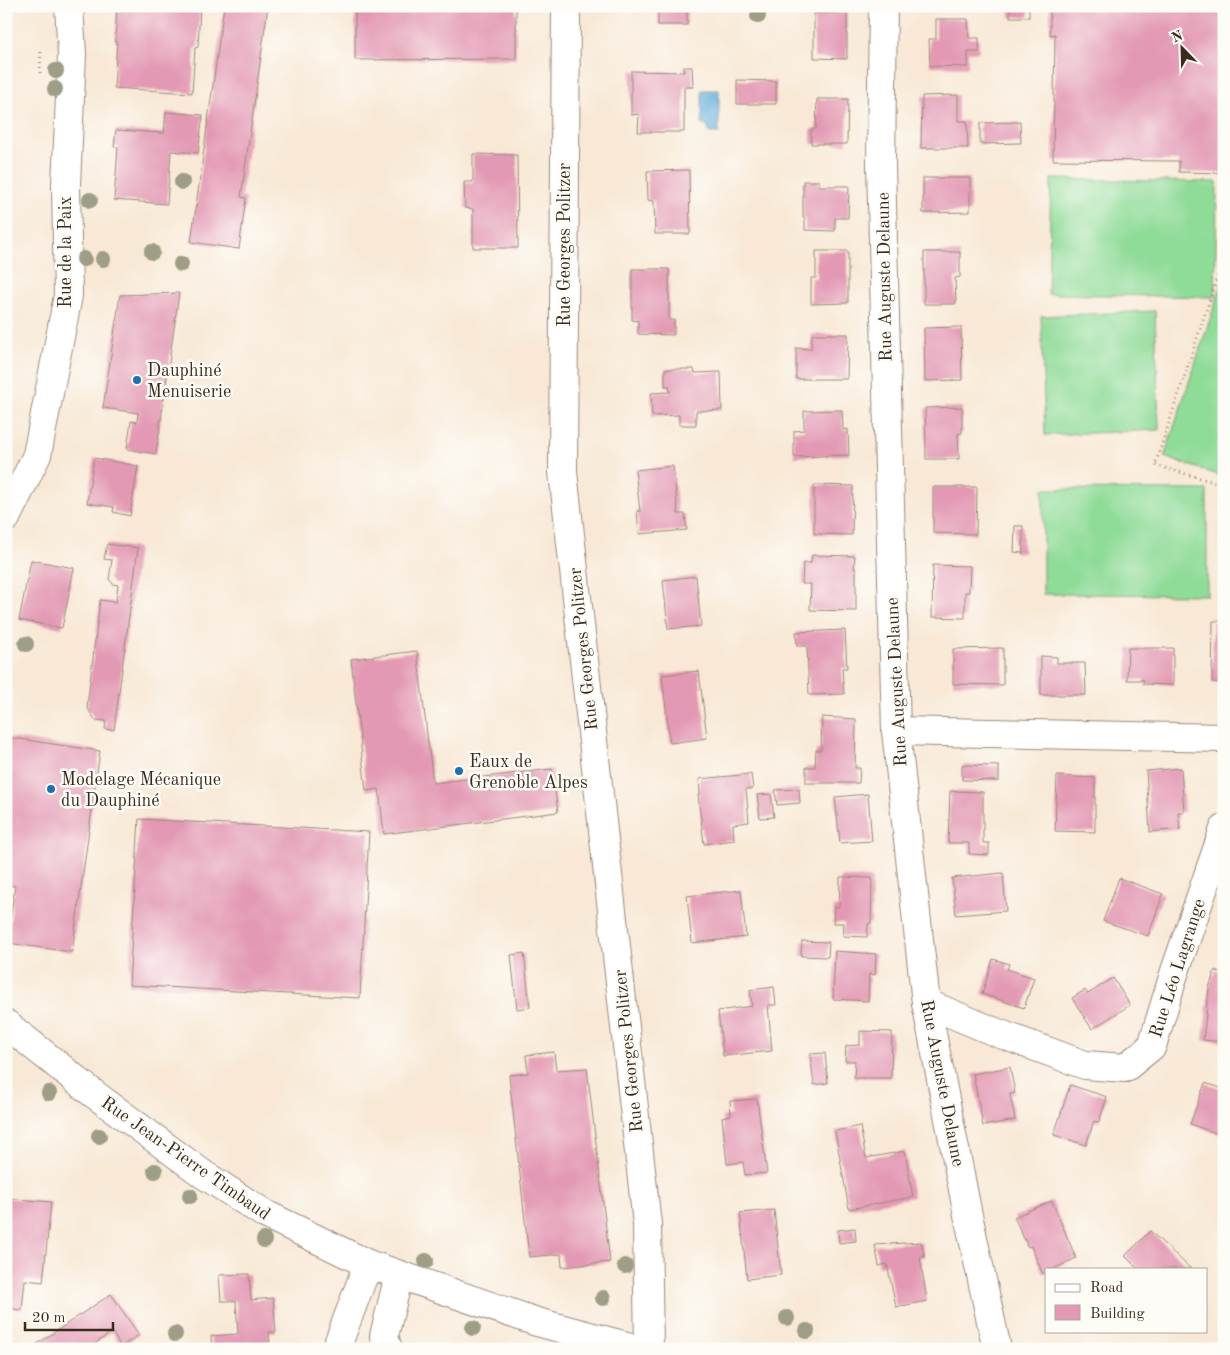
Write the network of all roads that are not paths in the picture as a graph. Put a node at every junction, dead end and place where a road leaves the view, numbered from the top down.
1 (69, 6) edge
2 (566, 6) edge
3 (882, 6) edge
4 (6, 518) edge
5 (896, 731) junction
6 (1224, 738) edge
7 (1224, 829) edge
8 (926, 1003) junction
9 (6, 1024) edge
10 (368, 1264) junction
11 (399, 1275) junction
12 (336, 1349) edge
13 (388, 1349) edge
14 (638, 1349) edge
15 (649, 1349) edge
16 (996, 1349) edge

1 - 4 street, Rue de la Paix
2 - 15 street, Rue Georges Politzer
3 - 5 street, Rue Auguste Delaune
5 - 6 street
5 - 8 street, Rue Auguste Delaune
7 - 8 street, Rue Léo Lagrange
8 - 16 street, Rue Auguste Delaune
9 - 10 street, Rue Jean-Pierre Timbaud
10 - 11 street, Rue Jean-Pierre Timbaud
10 - 12 street
11 - 13 street
11 - 14 street, Rue Jean-Pierre Timbaud

